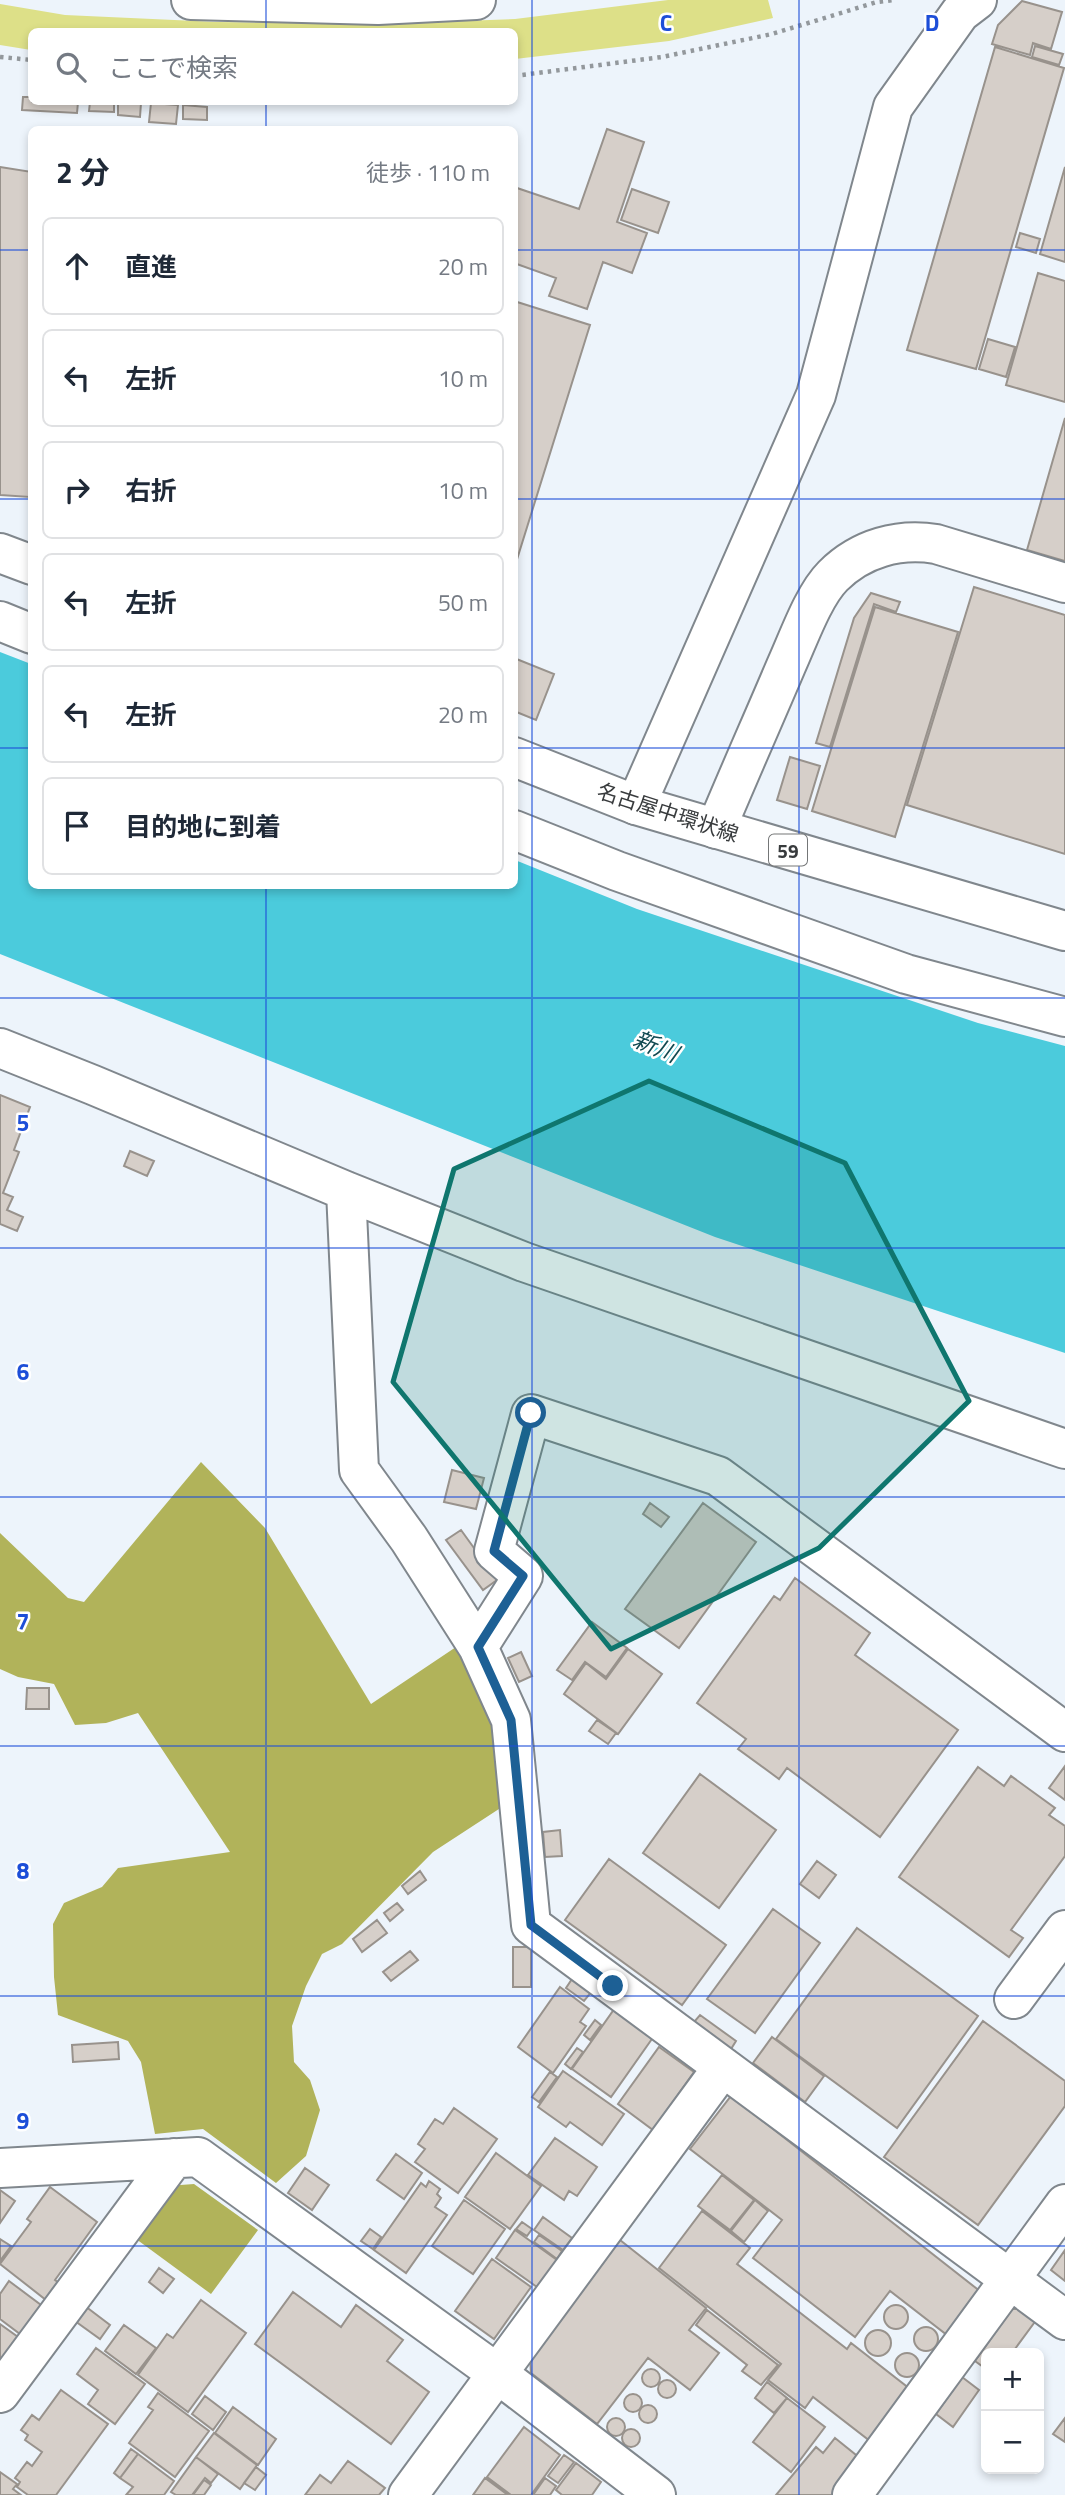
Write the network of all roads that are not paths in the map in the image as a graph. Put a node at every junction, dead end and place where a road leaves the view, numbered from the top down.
1 (191, 0) edge
2 (476, 0) edge
3 (977, 0) edge
4 (0, 553) edge
5 (28, 564) edge
6 (1065, 583) edge
7 (0, 621) edge
8 (28, 632) edge
9 (518, 759) edge
10 (636, 805) junction
11 (716, 829) junction
12 (518, 832) edge
13 (1065, 931) edge
14 (1065, 1017) edge
15 (0, 1048) edge
16 (346, 1191) junction
17 (1065, 1449) edge
18 (478, 1647) junction
19 (1065, 1732) edge
20 (1065, 1930) edge
21 (1014, 1999) dead end
22 (723, 2067) junction
23 (174, 2158) junction
24 (0, 2168) edge
25 (1065, 2204) edge
26 (1010, 2280) junction
27 (1065, 2320) edge
28 (498, 2374) junction
29 (0, 2393) edge
30 (408, 2495) edge
31 (656, 2495) edge
32 (852, 2495) edge

1 - 2 street
3 - 10 street
4 - 5 street
6 - 11 street
7 - 8 street
9 - 10 street, 名古屋中環状線 / 59
10 - 11 street, 名古屋中環状線 / 59
11 - 13 street, 名古屋中環状線 / 59
12 - 14 street
15 - 16 street
16 - 17 street
16 - 18 street
18 - 19 street
18 - 22 street
20 - 21 street
22 - 26 street
22 - 28 street
23 - 24 street
23 - 28 street
23 - 29 street
25 - 26 street
26 - 27 street
26 - 32 street
28 - 30 street
28 - 31 street

